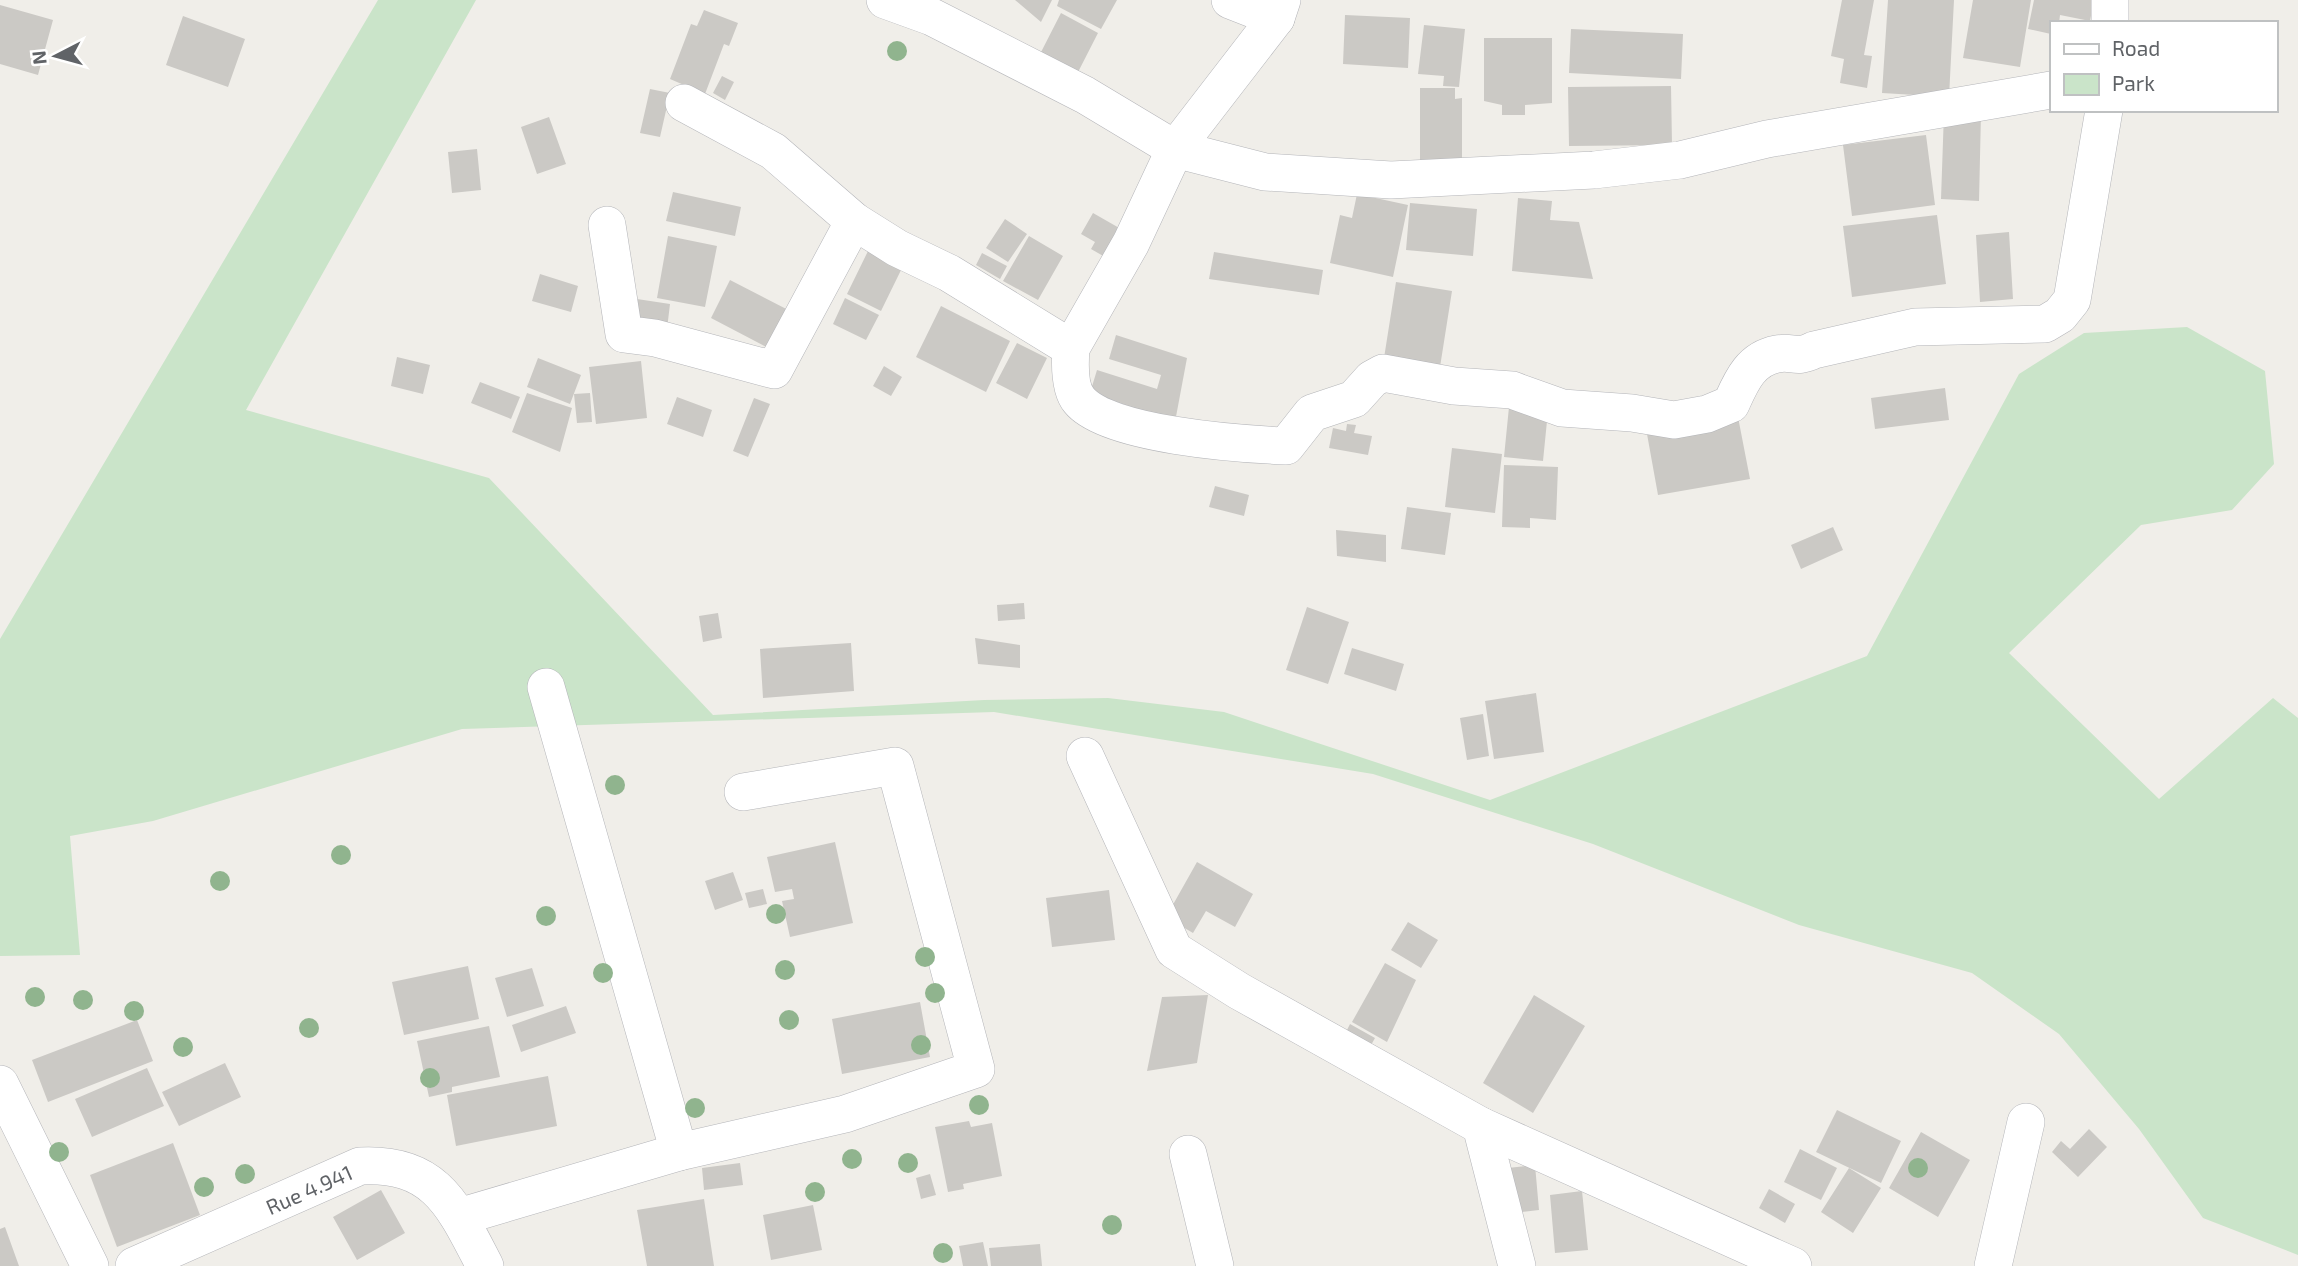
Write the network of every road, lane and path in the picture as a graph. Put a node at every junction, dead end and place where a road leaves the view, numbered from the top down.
1 (885, 0) edge
2 (1230, 0) edge
3 (2110, 0) edge
4 (1279, 9) edge
5 (2110, 21) edge
6 (2050, 90) edge
7 (684, 103) dead end
8 (2104, 112) edge
9 (1175, 149) junction
10 (854, 221) junction
11 (607, 225) dead end
12 (1071, 348) junction
13 (546, 687) dead end
14 (1084, 756) dead end
15 (743, 792) dead end
16 (0, 1084) edge
17 (2025, 1122) dead end
18 (1480, 1126) junction
19 (679, 1152) junction
20 (1188, 1154) dead end
21 (459, 1217) junction
22 (90, 1266) edge
23 (134, 1266) edge
24 (485, 1266) edge
25 (1215, 1266) edge
26 (1517, 1266) edge
27 (1793, 1266) edge
28 (1993, 1266) edge

1 - 9 street
2 - 4 street
3 - 5 street
4 - 9 street
6 - 9 street
7 - 10 street
8 - 12 street
9 - 12 street
10 - 11 street
10 - 12 street
13 - 19 street
14 - 18 street
15 - 19 street
16 - 22 street
17 - 28 street
18 - 26 street
18 - 27 street
19 - 21 street
20 - 25 street
21 - 23 street, Rue 4.941
21 - 24 street, Rue 4.941

